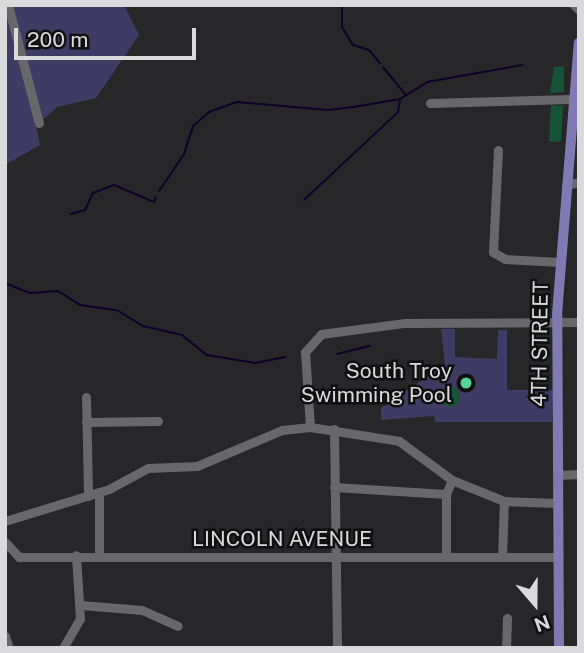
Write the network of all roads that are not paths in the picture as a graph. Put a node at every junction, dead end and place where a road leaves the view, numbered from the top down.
1 (8, 5) edge
2 (575, 5) edge
3 (579, 10) edge
4 (579, 43) edge
5 (571, 99) junction
6 (430, 103) dead end
7 (39, 123) dead end
8 (498, 150) dead end
9 (579, 182) edge
10 (566, 185) junction
11 (561, 262) junction
12 (557, 322) junction
13 (579, 322) edge
14 (86, 397) dead end
15 (158, 421) dead end
16 (86, 422) junction
17 (310, 427) junction
18 (334, 429) junction
19 (579, 474) edge
20 (558, 475) junction
21 (452, 480) junction
22 (334, 487) junction
23 (99, 492) junction
24 (446, 494) junction
25 (88, 496) junction
26 (504, 500) junction
27 (558, 503) junction
28 (5, 521) edge
29 (7, 546) edge
30 (76, 555) junction
31 (99, 556) junction
32 (446, 556) junction
33 (335, 557) junction
34 (502, 557) junction
35 (558, 557) junction
36 (81, 605) junction
37 (507, 618) dead end
38 (178, 626) dead end
39 (5, 636) edge
40 (9, 648) edge
41 (63, 648) edge
42 (337, 648) edge
43 (506, 648) edge
44 (559, 648) edge

1 - 7 street
2 - 3 street
4 - 5 main road, 4TH STREET
5 - 6 street
5 - 10 main road, 4TH STREET
8 - 11 street
9 - 10 street
10 - 11 main road, 4TH STREET
11 - 12 main road, 4TH STREET
12 - 13 street
12 - 17 street
12 - 20 main road, 4TH STREET
14 - 16 street
15 - 16 street
16 - 25 street
17 - 18 street
17 - 23 street
18 - 21 street
18 - 22 street
19 - 20 street
20 - 27 main road, 4TH STREET
21 - 24 street
21 - 26 street
22 - 24 street
22 - 33 street
23 - 25 street
23 - 31 street
24 - 32 street
25 - 28 street
26 - 27 street
26 - 34 street
27 - 35 main road, 4TH STREET
29 - 30 street, LINCOLN AVENUE
30 - 31 street, LINCOLN AVENUE
30 - 36 street
31 - 33 street, LINCOLN AVENUE
32 - 33 street, LINCOLN AVENUE
32 - 34 street, LINCOLN AVENUE
33 - 42 street
34 - 35 street, LINCOLN AVENUE
35 - 44 main road, 4TH STREET
36 - 38 street
36 - 41 street
37 - 43 street
39 - 40 street

